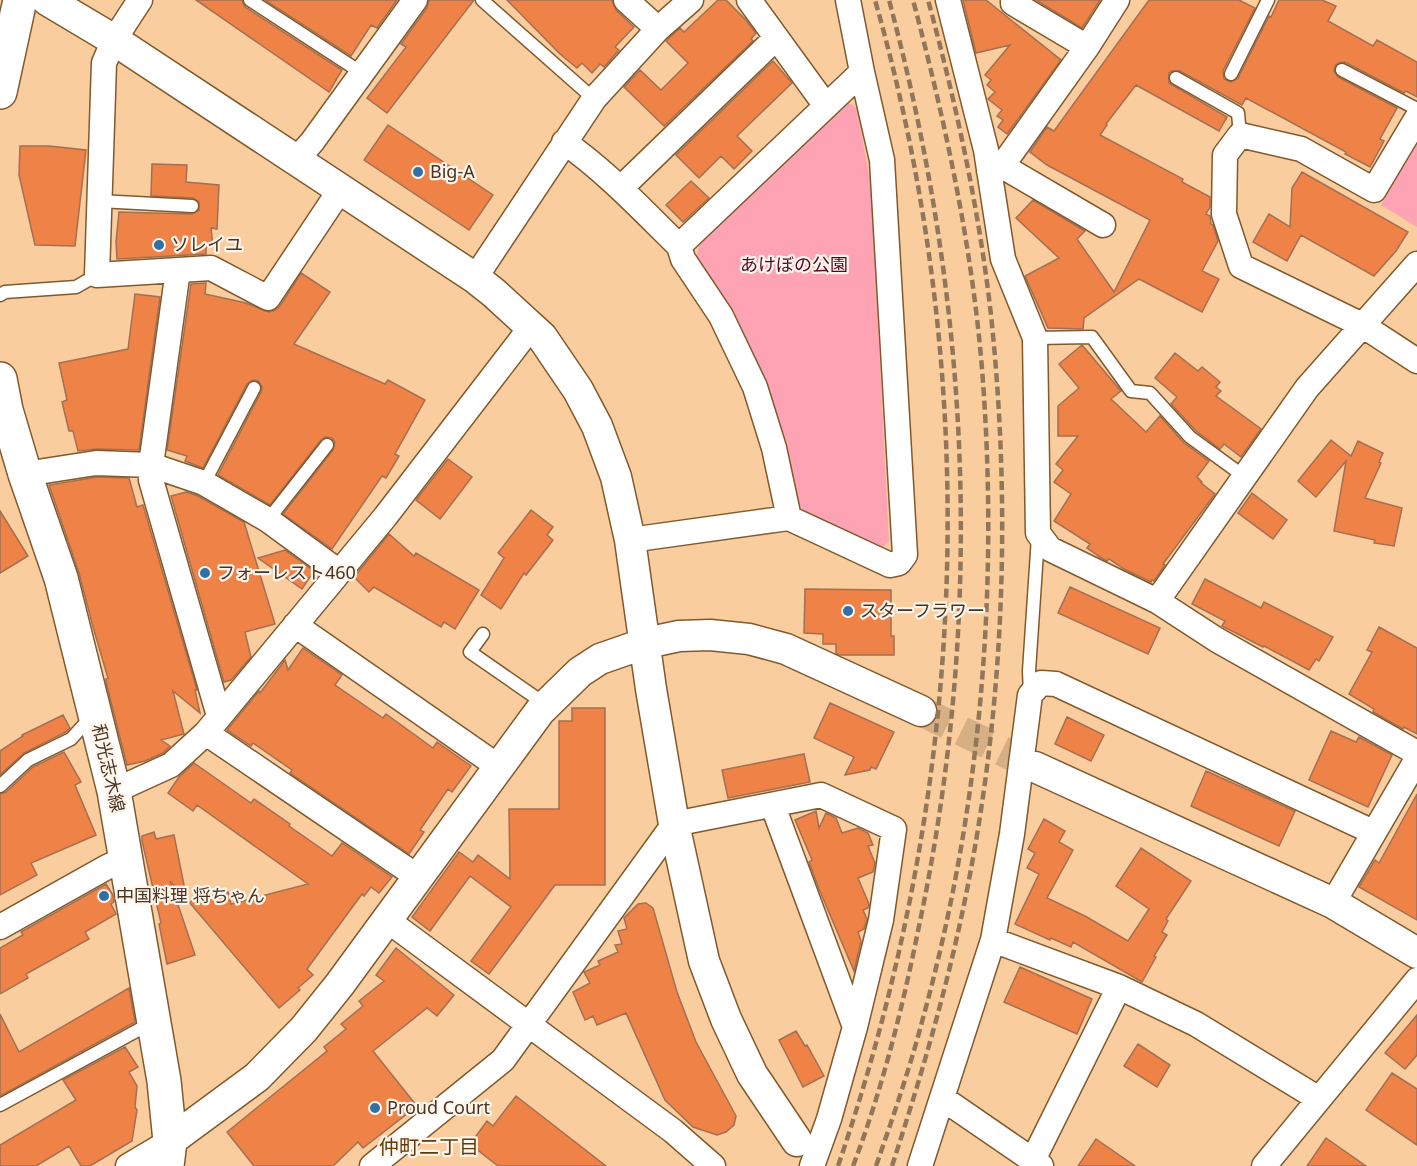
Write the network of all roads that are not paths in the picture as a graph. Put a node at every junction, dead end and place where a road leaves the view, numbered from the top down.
1 (20, 0) edge
2 (47, 0) edge
3 (140, 0) edge
4 (250, 0) edge
5 (482, 0) edge
6 (626, 0) edge
7 (691, 0) edge
8 (749, 0) edge
9 (848, 0) edge
10 (948, 0) edge
11 (1013, 0) edge
12 (1117, 0) edge
13 (1268, 0) edge
14 (412, 1) edge
15 (658, 29) junction
16 (776, 38) junction
17 (114, 40) junction
18 (1087, 47) junction
19 (1342, 70) dead end
20 (862, 72) junction
21 (362, 73) junction
22 (1231, 74) dead end
23 (1176, 78) dead end
24 (0, 93) edge
25 (594, 99) junction
26 (826, 106) junction
27 (1417, 109) edge
28 (1417, 118) edge
29 (1240, 135) junction
30 (564, 142) junction
31 (296, 160) junction
32 (996, 169) junction
33 (621, 188) junction
34 (340, 190) junction
35 (99, 201) junction
36 (192, 206) dead end
37 (1103, 225) dead end
38 (679, 246) junction
39 (1417, 264) edge
40 (178, 270) junction
41 (97, 275) junction
42 (475, 278) junction
43 (0, 295) edge
44 (1362, 325) junction
45 (531, 327) junction
46 (1035, 338) junction
47 (1417, 361) edge
48 (0, 379) edge
49 (254, 388) dead end
50 (327, 445) dead end
51 (151, 465) junction
52 (25, 474) junction
53 (1245, 477) junction
54 (204, 483) junction
55 (789, 518) junction
56 (268, 520) junction
57 (1038, 533) junction
58 (630, 540) junction
59 (339, 572) junction
60 (1157, 601) junction
61 (295, 625) junction
62 (483, 634) dead end
63 (646, 643) junction
64 (1030, 695) junction
65 (545, 704) junction
66 (921, 711) tunnel mouth
67 (95, 712) junction
68 (212, 724) junction
69 (1417, 753) edge
70 (1417, 759) edge
71 (499, 767) junction
72 (1035, 767) tunnel mouth
73 (0, 786) edge
74 (114, 791) junction
75 (773, 806) junction
76 (674, 824) junction
77 (1373, 832) junction
78 (127, 858) junction
79 (418, 878) junction
80 (1333, 903) junction
81 (387, 920) junction
82 (0, 927) edge
83 (993, 940) junction
84 (1417, 953) edge
85 (1417, 980) edge
86 (1119, 987) junction
87 (154, 1021) junction
88 (528, 1025) junction
89 (855, 1028) junction
90 (942, 1098) junction
91 (1319, 1099) junction
92 (0, 1105) edge
93 (796, 1141) dead end
94 (169, 1154) edge
95 (1037, 1163) edge
96 (129, 1166) edge
97 (372, 1166) edge
98 (713, 1166) edge
99 (812, 1166) edge
100 (920, 1166) edge
101 (1264, 1166) edge

1 - 24 main road
2 - 17 street
3 - 17 street
4 - 21 lane
5 - 25 lane
6 - 15 street
7 - 15 street
8 - 16 street
9 - 20 street
10 - 32 street
11 - 18 street
12 - 18 street
13 - 22 lane
14 - 21 street
15 - 25 street
16 - 26 street
16 - 33 street
17 - 31 street
17 - 35 street
18 - 32 street
19 - 27 lane
20 - 26 street
20 - 55 street
21 - 31 street
23 - 29 lane
25 - 30 street
26 - 38 street
28 - 29 street
29 - 44 street
30 - 33 street
30 - 42 street
31 - 34 street
32 - 37 street
32 - 46 street
33 - 38 street
34 - 40 street
34 - 42 street
35 - 36 lane
35 - 41 street
38 - 55 street
39 - 44 street
40 - 41 street
40 - 51 street
41 - 43 lane
42 - 45 street
44 - 47 street
44 - 53 street
45 - 58 street
45 - 59 street
46 - 53 lane
46 - 57 street
48 - 52 main road, 和光志木線
49 - 54 lane
50 - 56 lane
51 - 52 street
51 - 54 street
51 - 68 street
52 - 67 main road, 和光志木線
53 - 60 street
54 - 56 street
55 - 58 street
56 - 59 street
57 - 60 street
57 - 64 lane
58 - 63 street
59 - 61 street
60 - 69 street
61 - 68 street
61 - 71 street
62 - 65 lane
63 - 65 street
63 - 66 street
63 - 76 street
64 - 77 street
64 - 83 street
65 - 71 street
67 - 73 lane
67 - 74 main road, 和光志木線
68 - 74 street
68 - 79 street
70 - 77 street
71 - 79 street
72 - 80 street
74 - 78 main road, 和光志木線
75 - 76 street
75 - 89 street
75 - 89 street
76 - 88 street
76 - 93 street
77 - 80 street
78 - 82 street
78 - 87 main road, 和光志木線
79 - 81 street
80 - 84 street
81 - 88 street
81 - 94 street
83 - 86 street
83 - 90 street
85 - 91 street
86 - 91 street
86 - 95 street
87 - 92 lane
87 - 94 main road, 和光志木線
88 - 97 street
88 - 98 street
89 - 99 street
90 - 95 street
90 - 100 street
91 - 101 street
94 - 96 street

